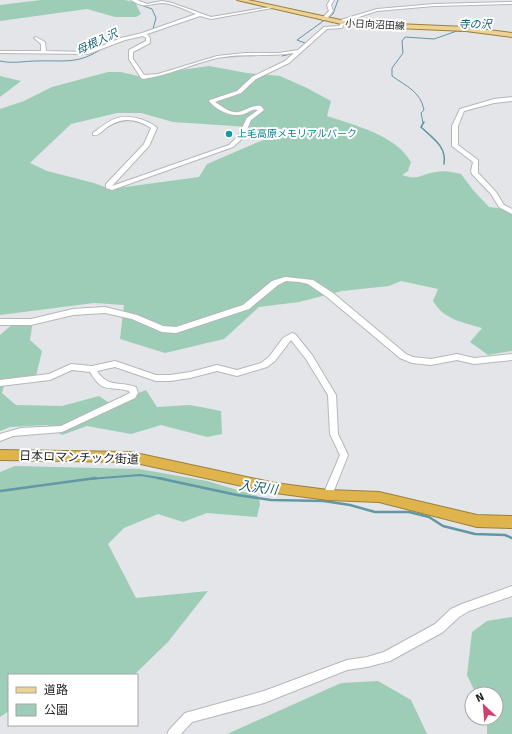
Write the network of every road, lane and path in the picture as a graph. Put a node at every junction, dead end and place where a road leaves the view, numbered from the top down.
1 (133, 0) edge
2 (240, 0) edge
3 (332, 0) edge
4 (443, 0) edge
5 (512, 3) edge
6 (450, 4) junction
7 (276, 7) junction
8 (200, 14) junction
9 (324, 19) junction
10 (341, 23) junction
11 (144, 34) junction
12 (512, 35) edge
13 (36, 38) dead end
14 (298, 51) junction
15 (0, 52) edge
16 (44, 53) junction
17 (512, 100) edge
18 (95, 134) dead end
19 (512, 212) edge
20 (0, 322) edge
21 (512, 357) edge
22 (92, 369) junction
23 (0, 382) edge
24 (0, 438) edge
25 (0, 455) edge
26 (328, 495) junction
27 (512, 522) edge
28 (512, 590) edge
29 (173, 734) edge

1 - 8 street
2 - 7 main road, 小日向沼田線
3 - 9 street
4 - 6 street
5 - 6 street
6 - 10 street
7 - 8 street
7 - 9 main road, 小日向沼田線
8 - 11 street
9 - 10 main road, 小日向沼田線
10 - 12 main road, 小日向沼田線
10 - 14 street
11 - 14 street
11 - 16 street
13 - 16 street
14 - 18 street
15 - 16 street
17 - 19 street
20 - 21 street
22 - 23 street
22 - 24 street
22 - 26 street
25 - 26 highway, 日本ロマンチック街道
26 - 27 highway, 日本ロマンチック街道
28 - 29 street

